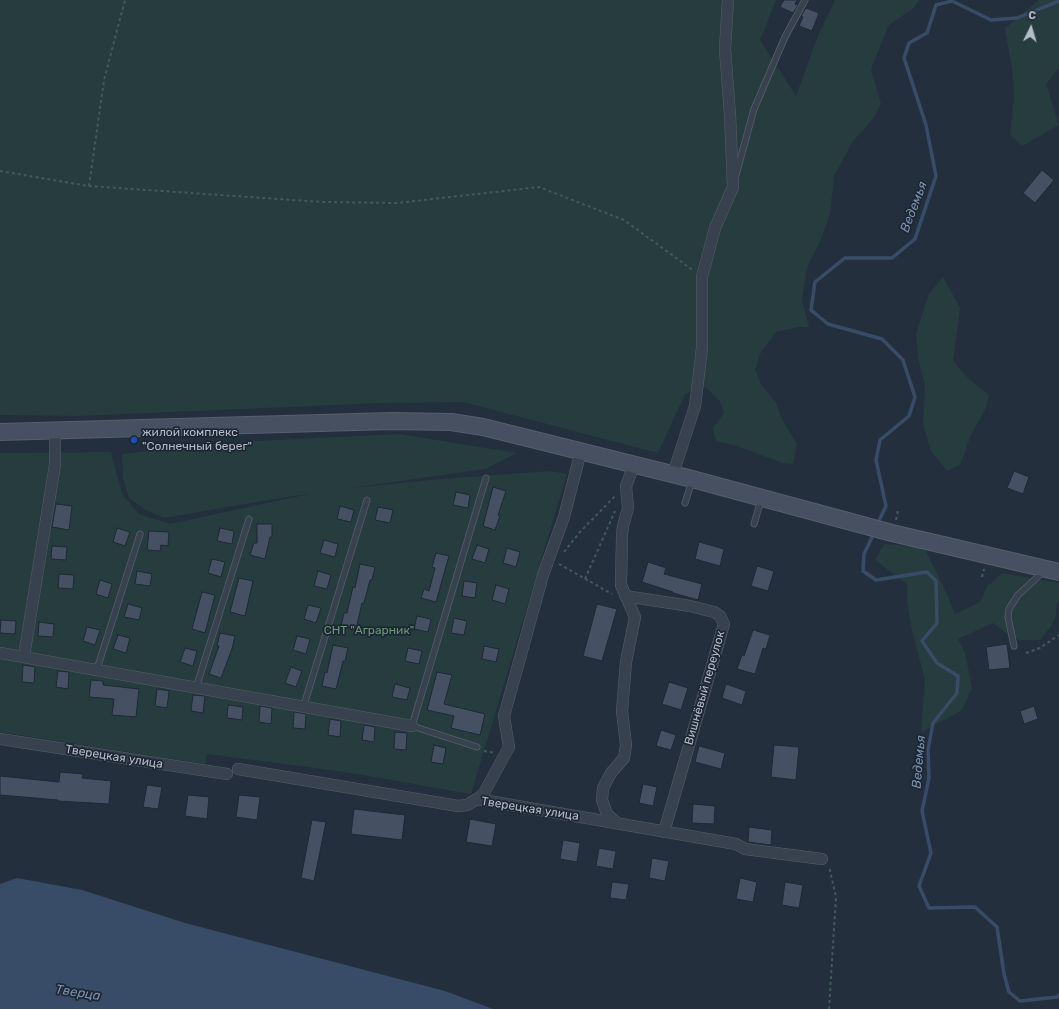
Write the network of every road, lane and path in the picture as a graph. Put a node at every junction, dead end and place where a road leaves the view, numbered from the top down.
1 (125, 0) edge
2 (728, 0) edge
3 (805, 0) edge
4 (0, 171) edge
5 (89, 186) junction
6 (733, 187) junction
7 (702, 277) junction
8 (55, 431) junction
9 (0, 432) edge
10 (581, 452) junction
11 (634, 465) junction
12 (673, 474) junction
13 (486, 478) dead end
14 (692, 479) junction
15 (626, 486) junction
16 (762, 498) junction
17 (367, 500) dead end
18 (685, 503) dead end
19 (616, 508) dead end
20 (249, 519) dead end
21 (754, 524) dead end
22 (140, 534) dead end
23 (560, 556) dead end
24 (1053, 571) edge
25 (543, 575) junction
26 (585, 579) junction
27 (625, 596) junction
28 (1059, 635) edge
29 (1014, 646) dead end
30 (0, 652) edge
31 (1026, 653) dead end
32 (24, 656) junction
33 (96, 669) junction
34 (196, 688) junction
35 (304, 706) junction
36 (412, 726) junction
37 (0, 739) edge
38 (477, 747) joint
39 (504, 755) junction
40 (238, 769) dead end
41 (227, 774) dead end
42 (477, 799) junction
43 (617, 823) junction
44 (664, 832) junction
45 (822, 859) joint
46 (829, 1009) edge

1 - 5 path
2 - 6 street
3 - 6 lane
4 - 5 path
5 - 7 path
6 - 7 street
7 - 12 street
8 - 9 main road
8 - 10 main road
8 - 32 street
10 - 11 main road
10 - 25 street
11 - 12 main road
11 - 15 street
12 - 14 main road
13 - 36 lane
14 - 16 main road
14 - 18 lane
15 - 23 path
15 - 27 street
16 - 21 lane
16 - 24 main road
17 - 35 lane
19 - 26 path
20 - 34 lane
22 - 33 lane
24 - 29 lane
25 - 26 path
25 - 39 street
26 - 27 path
27 - 43 street
27 - 44 street, Вишнёвый переулок
28 - 31 path
30 - 32 street
32 - 33 street
33 - 34 street
34 - 35 street
35 - 36 street
36 - 38 lane
37 - 41 street, Тверецкая улица
38 - 39 path
39 - 42 street
40 - 42 street, Тверецкая улица
42 - 43 street, Тверецкая улица
43 - 44 street, Тверецкая улица
44 - 45 street, Тверецкая улица
45 - 46 path

